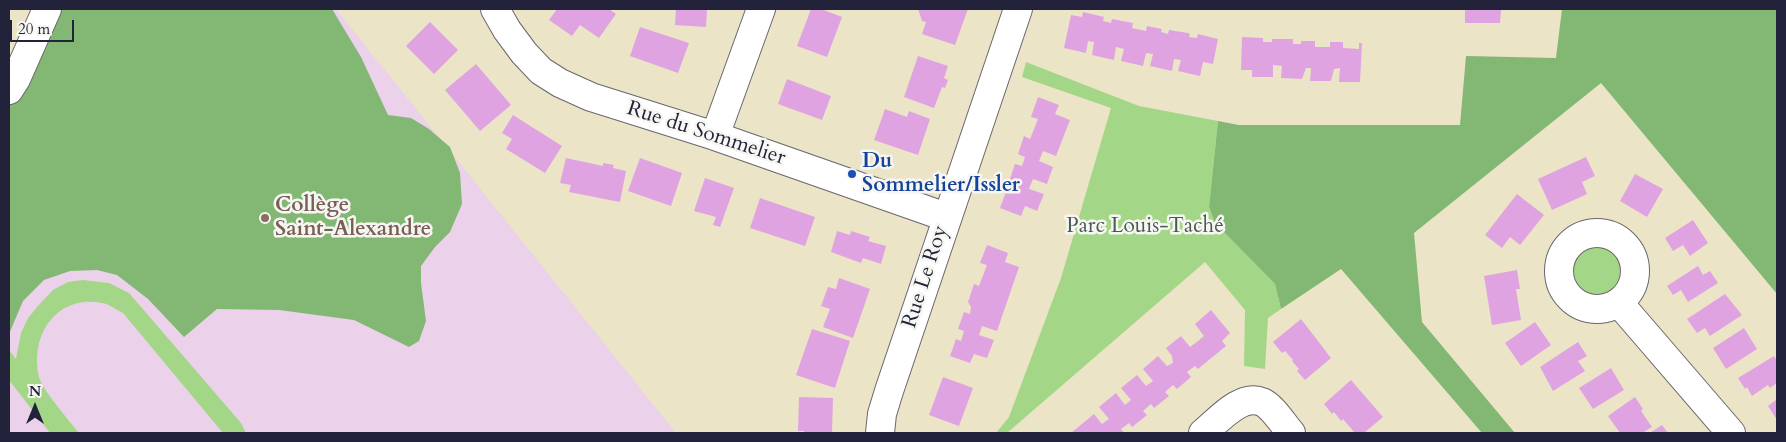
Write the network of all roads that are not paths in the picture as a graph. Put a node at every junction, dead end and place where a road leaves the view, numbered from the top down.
1 (47, 9) edge
2 (495, 9) edge
3 (761, 9) edge
4 (1018, 9) edge
5 (9, 90) edge
6 (715, 136) junction
7 (946, 217) junction
8 (1619, 303) dead end
9 (880, 433) edge
10 (1203, 433) edge
11 (1291, 433) edge
12 (1731, 433) edge

1 - 5 street
2 - 6 street, Rue du Sommelier
3 - 6 street
4 - 7 street, Rue Le Roy
6 - 7 street, Rue du Sommelier
7 - 9 street, Rue Le Roy
8 - 12 street
10 - 11 street

